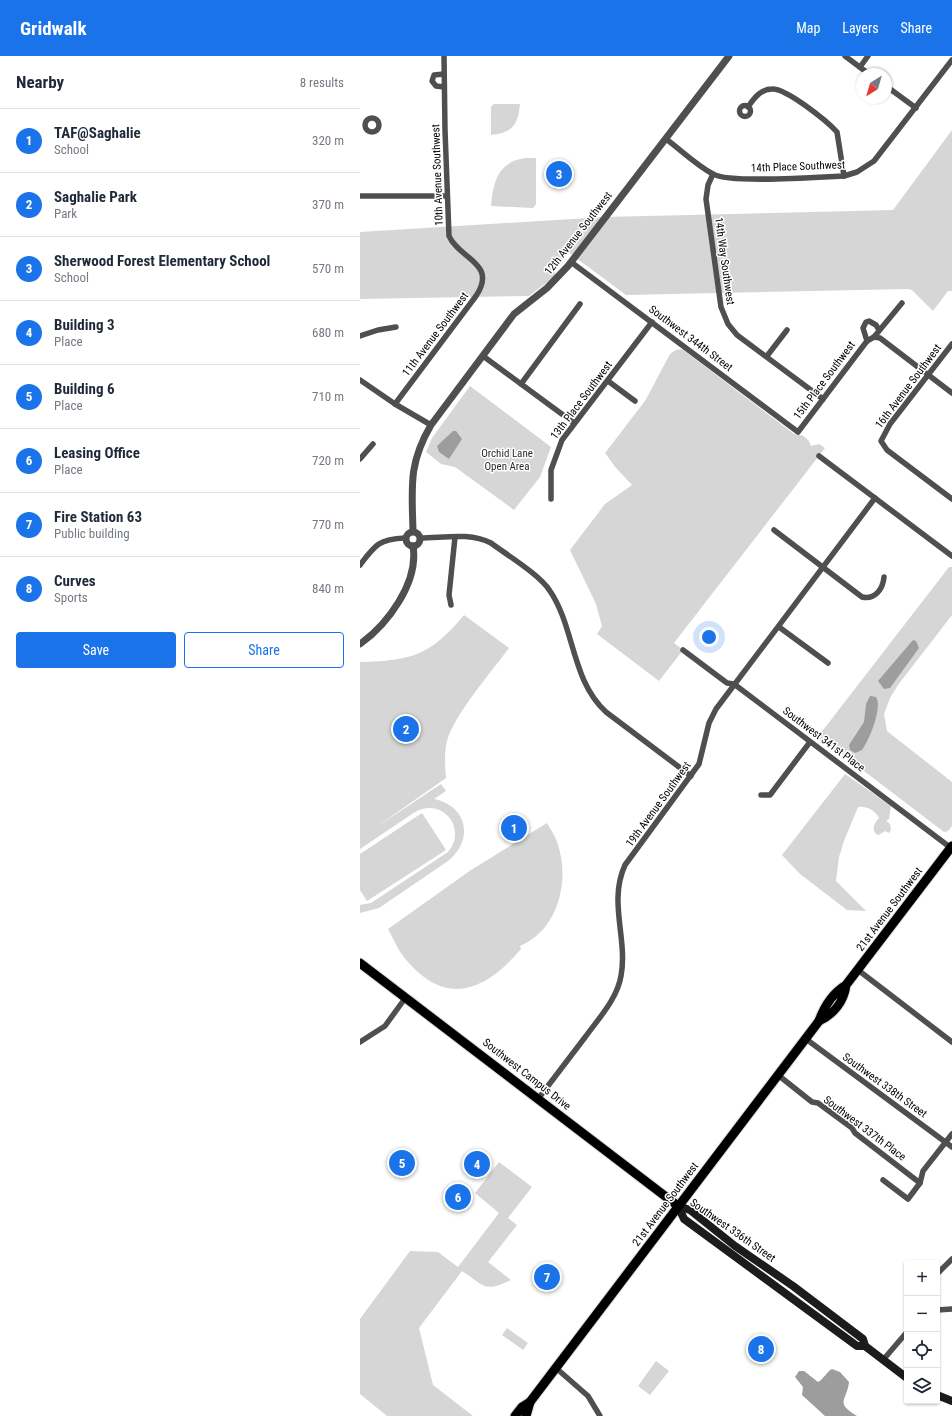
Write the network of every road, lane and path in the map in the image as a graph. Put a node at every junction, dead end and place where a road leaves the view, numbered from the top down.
1 (444, 56) edge
2 (729, 56) edge
3 (845, 56) edge
4 (868, 56) edge
5 (952, 60) edge
6 (860, 67) joint
7 (444, 74) junction
8 (444, 87) junction
9 (892, 90) edge
10 (748, 107) dead end
11 (916, 108) junction
12 (666, 138) junction
13 (713, 174) junction
14 (844, 176) junction
15 (360, 196) edge
16 (447, 196) junction
17 (571, 262) junction
18 (481, 273) joint
19 (902, 303) dead end
20 (580, 304) dead end
21 (652, 322) junction
22 (396, 327) dead end
23 (787, 330) dead end
24 (880, 330) junction
25 (360, 336) edge
26 (874, 337) junction
27 (867, 341) junction
28 (952, 344) edge
29 (483, 356) junction
30 (766, 356) junction
31 (928, 374) junction
32 (360, 380) edge
33 (608, 381) junction
34 (521, 384) junction
35 (952, 392) edge
36 (823, 399) junction
37 (635, 401) dead end
38 (395, 404) junction
39 (574, 424) junction
40 (431, 425) junction
41 (798, 432) joint
42 (373, 444) dead end
43 (819, 456) dead end
44 (360, 459) edge
45 (875, 498) junction
46 (952, 498) edge
47 (551, 499) dead end
48 (774, 530) dead end
49 (412, 531) junction
50 (455, 537) junction
51 (405, 538) junction
52 (420, 538) junction
53 (413, 546) junction
54 (952, 556) edge
55 (360, 565) edge
56 (823, 568) junction
57 (884, 577) dead end
58 (451, 605) dead end
59 (779, 627) junction
60 (360, 644) edge
61 (683, 650) dead end
62 (828, 663) dead end
63 (734, 684) junction
64 (810, 742) junction
65 (691, 776) junction
66 (761, 795) dead end
67 (951, 847) edge
68 (360, 963) edge
69 (858, 970) junction
70 (406, 997) junction
71 (806, 1039) junction
72 (360, 1042) edge
73 (952, 1042) edge
74 (778, 1076) junction
75 (538, 1099) junction
76 (952, 1134) edge
77 (946, 1142) junction
78 (952, 1147) edge
79 (883, 1180) dead end
80 (920, 1183) junction
81 (678, 1206) junction
82 (952, 1259) edge
83 (940, 1271) edge
84 (768, 1279) junction
85 (793, 1286) junction
86 (952, 1309) edge
87 (940, 1310) edge
88 (904, 1336) edge
89 (865, 1346) junction
90 (883, 1360) junction
91 (556, 1368) junction
92 (904, 1376) edge
93 (940, 1396) edge
94 (952, 1401) edge
95 (530, 1402) junction
96 (515, 1416) edge
97 (526, 1416) edge
98 (600, 1416) edge

1 - 7 street, 10th Avenue Southwest
2 - 12 street, 12th Avenue Southwest
3 - 6 street
4 - 6 street
5 - 11 street, 14th Place Southwest
7 - 8 street, 10th Avenue Southwest
7 - 8 street
8 - 16 street, 10th Avenue Southwest
9 - 11 street
10 - 14 street
11 - 14 street, 14th Place Southwest
12 - 13 street
12 - 17 street, 12th Avenue Southwest
13 - 14 street, 14th Place Southwest
13 - 30 street, 14th Way Southwest
15 - 16 street
16 - 18 street, 10th Avenue Southwest
17 - 21 street, Southwest 344th Street
17 - 29 street, 12th Avenue Southwest
18 - 38 street, 11th Avenue Southwest
19 - 24 street, 15th Place Southwest
20 - 34 street
21 - 33 street, 13th Place Southwest
21 - 41 street, Southwest 344th Street
22 - 25 street
23 - 30 street
24 - 26 street, 15th Place Southwest
24 - 27 street, 15th Place Southwest
26 - 27 street, 15th Place Southwest
26 - 31 street
27 - 36 street, 15th Place Southwest
28 - 31 street, 16th Avenue Southwest
29 - 34 street
29 - 40 street, 12th Avenue Southwest
30 - 36 street, 14th Way Southwest
31 - 35 street
31 - 46 street, 16th Avenue Southwest
32 - 38 street
33 - 37 street
33 - 39 street, 13th Place Southwest
34 - 39 street
36 - 41 street, 15th Place Southwest
38 - 40 street
39 - 47 street, 13th Place Southwest
40 - 49 street, 12th Avenue Southwest
42 - 44 street
43 - 45 street
45 - 54 street
45 - 56 street, 19th Avenue Southwest
48 - 56 street
49 - 51 street
49 - 52 street
50 - 52 street
50 - 58 street
50 - 65 street
51 - 53 street
51 - 55 street
52 - 53 street
53 - 60 street
56 - 57 street
56 - 59 street, 19th Avenue Southwest
59 - 62 street
59 - 63 street, 19th Avenue Southwest
61 - 63 street, Southwest 341st Place
63 - 64 street, Southwest 341st Place
63 - 65 street, 19th Avenue Southwest
64 - 66 street
64 - 67 street, Southwest 341st Place
65 - 75 street, 19th Avenue Southwest
67 - 69 main road, 21st Avenue Southwest
68 - 70 main road, Southwest Campus Drive
69 - 71 main road, 21st Avenue Southwest
69 - 73 street
70 - 72 street
70 - 75 main road, Southwest Campus Drive
71 - 74 main road, 21st Avenue Southwest
71 - 77 street, Southwest 338th Street
74 - 80 street, Southwest 337th Place
74 - 81 main road, 21st Avenue Southwest
75 - 81 main road, Southwest Campus Drive
76 - 77 street
77 - 78 street, Southwest 338th Street
77 - 80 street
79 - 80 street
81 - 84 main road, Southwest 336th Street
81 - 85 main road, Southwest 336th Street
81 - 91 main road, 21st Avenue Southwest
82 - 83 street
84 - 85 main road
84 - 89 main road, Southwest 336th Street
85 - 89 main road, Southwest 336th Street
86 - 87 street
88 - 90 street
89 - 90 main road, Southwest 336th Street
90 - 92 main road, Southwest 336th Street
91 - 95 main road, 21st Avenue Southwest
91 - 98 street
93 - 94 main road
95 - 96 main road, 21st Avenue Southwest
95 - 97 main road, 21st Avenue Southwest

